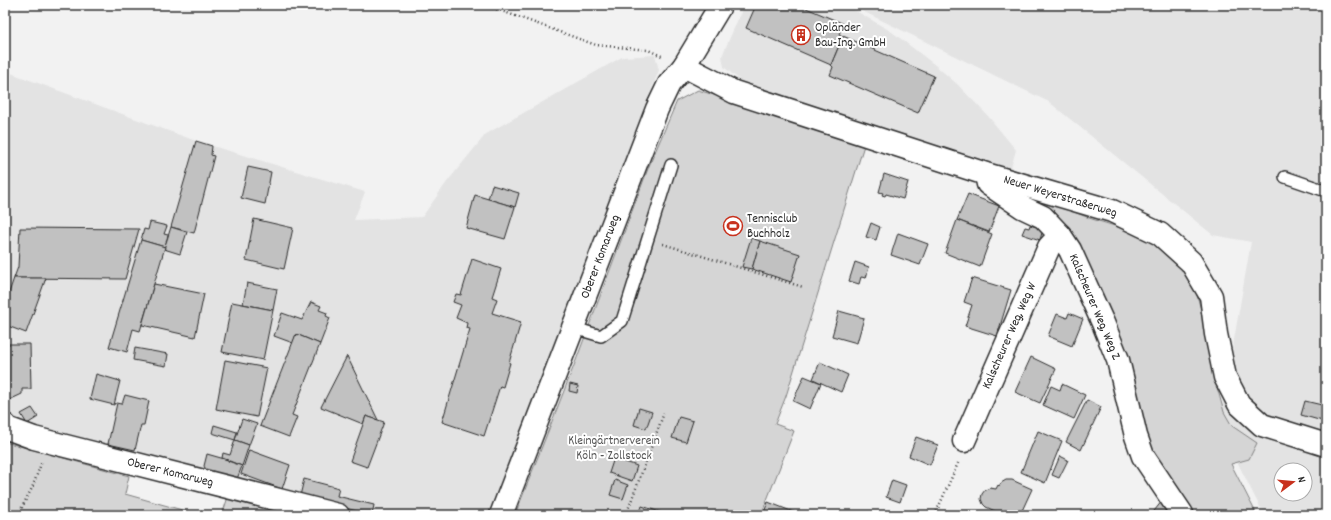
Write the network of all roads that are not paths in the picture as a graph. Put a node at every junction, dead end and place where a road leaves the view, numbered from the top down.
1 (719, 8) dead end
2 (684, 66) junction
3 (671, 165) dead end
4 (986, 174) junction
5 (1285, 177) dead end
6 (1326, 191) edge
7 (1060, 235) junction
8 (574, 328) junction
9 (5, 425) edge
10 (964, 441) road end
11 (1326, 445) edge
12 (1182, 514) dead end
13 (338, 515) edge
14 (501, 515) edge

1 - 2 street, Oberer Komarweg
2 - 4 street, Neuer Weyerstraßerweg
2 - 8 street, Oberer Komarweg
3 - 8 lane
4 - 7 street, Kalscheurer Weg, Weg Z
4 - 11 street, Neuer Weyerstraßerweg
5 - 6 lane
7 - 10 street, Kalscheurer Weg, Weg W
7 - 12 street, Kalscheurer Weg, Weg Z
8 - 14 street, Oberer Komarweg
9 - 13 street, Oberer Komarweg

